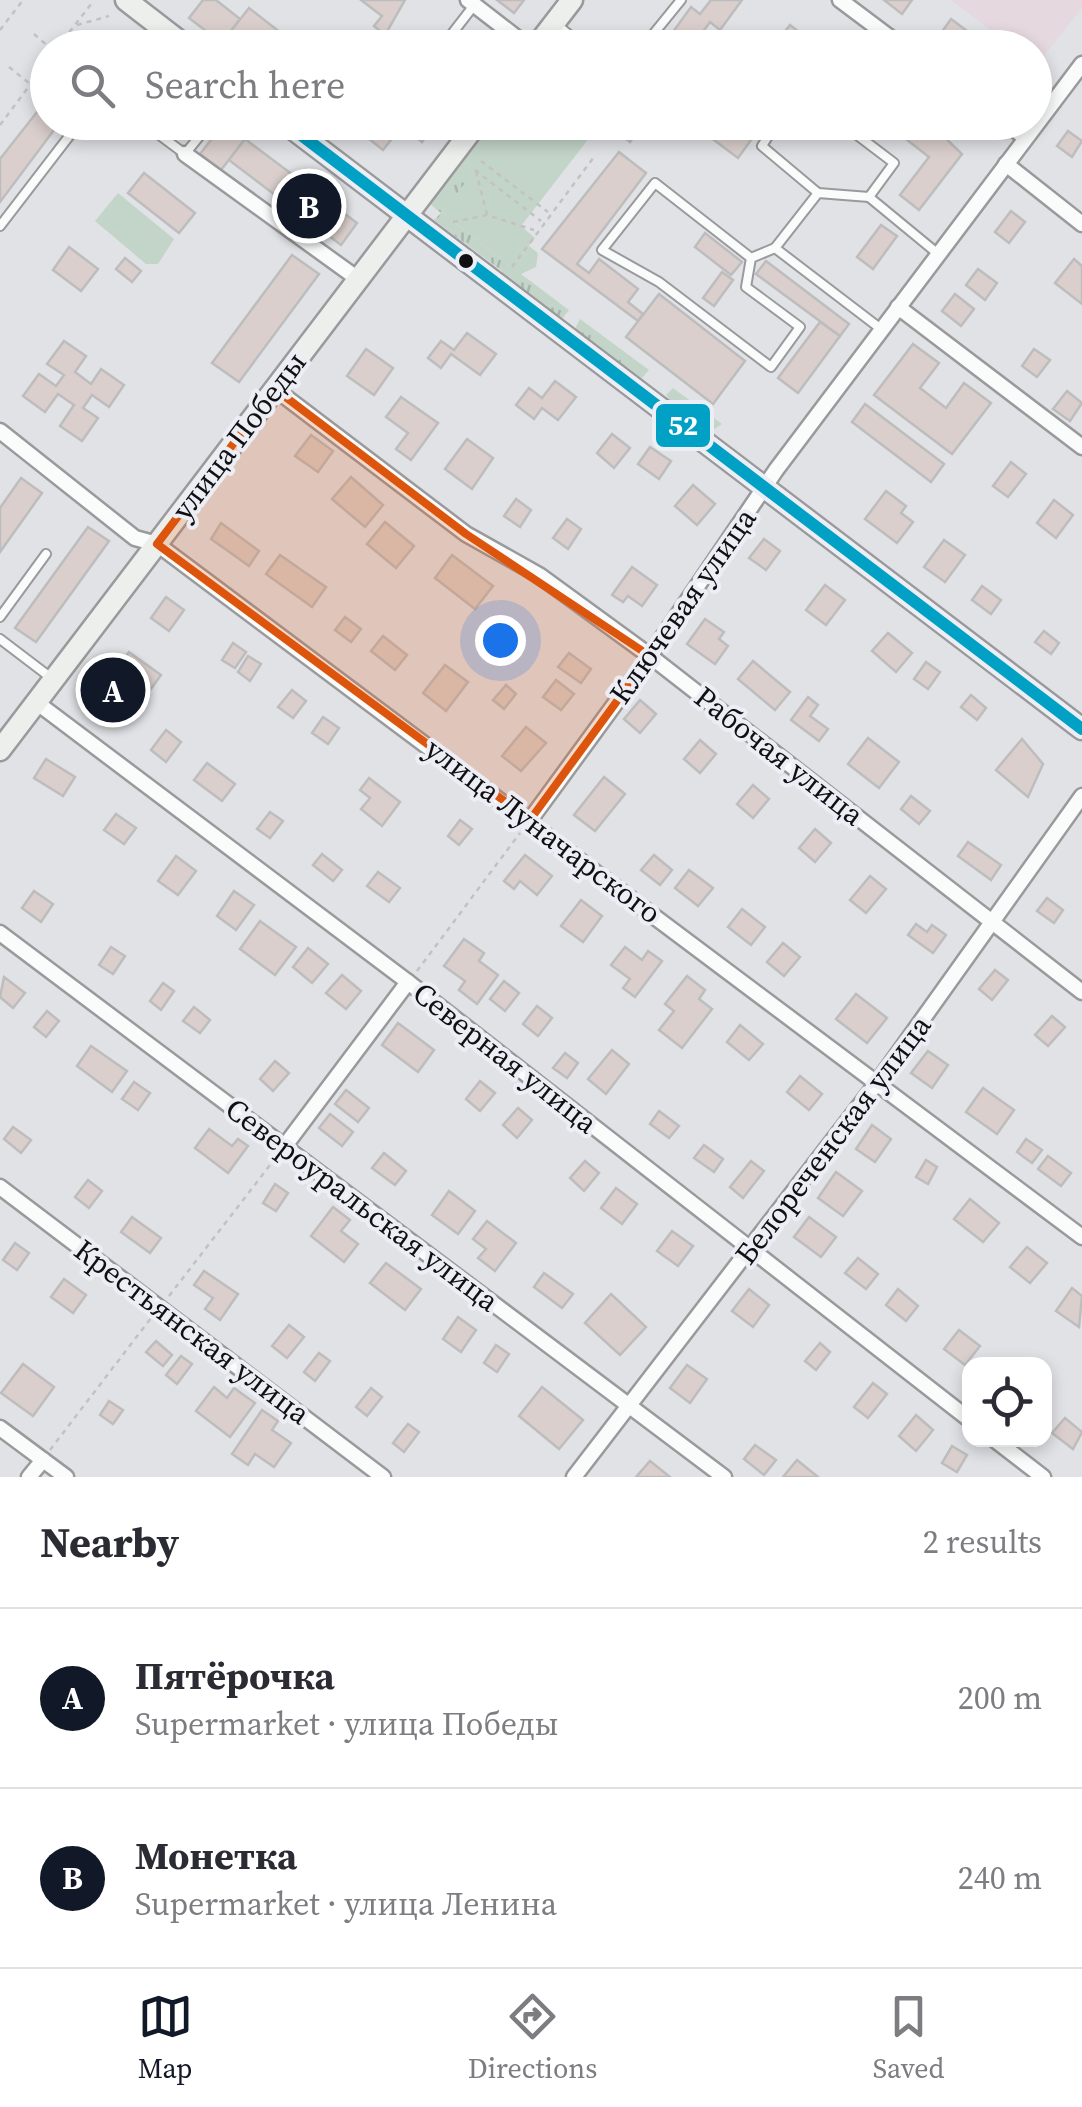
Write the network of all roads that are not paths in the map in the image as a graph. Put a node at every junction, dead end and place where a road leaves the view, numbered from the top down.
1 (126, 0) edge
2 (572, 0) edge
3 (681, 0) edge
4 (840, 0) edge
5 (473, 2) edge
6 (554, 23) junction
7 (165, 30) edge
8 (454, 30) edge
9 (509, 30) edge
10 (548, 30) edge
11 (563, 30) edge
12 (657, 30) edge
13 (880, 30) edge
14 (1082, 64) edge
15 (1052, 103) edge
16 (66, 140) edge
17 (166, 140) edge
18 (196, 140) edge
19 (307, 140) edge
20 (464, 140) edge
21 (766, 140) edge
22 (864, 140) edge
23 (1024, 140) edge
24 (185, 154) junction
25 (1006, 164) junction
26 (818, 193) junction
27 (869, 197) junction
28 (406, 216) junction
29 (1082, 224) edge
30 (0, 226) edge
31 (775, 248) junction
32 (937, 253) junction
33 (751, 258) junction
34 (358, 279) junction
35 (898, 307) junction
36 (882, 329) junction
37 (275, 389) junction
38 (0, 432) edge
39 (1082, 447) edge
40 (766, 486) junction
41 (156, 544) junction
42 (46, 554) dead end
43 (0, 618) edge
44 (0, 638) edge
45 (650, 656) junction
46 (54, 680) junction
47 (36, 702) junction
48 (1082, 729) edge
49 (0, 750) edge
50 (1082, 796) edge
51 (530, 820) junction
52 (995, 922) junction
53 (0, 933) edge
54 (408, 982) junction
55 (1082, 992) edge
56 (877, 1083) junction
57 (284, 1147) junction
58 (0, 1187) edge
59 (1082, 1237) edge
60 (751, 1249) junction
61 (629, 1406) junction
62 (962, 1414) edge
63 (0, 1428) edge
64 (1004, 1447) edge
65 (43, 1460) junction
66 (29, 1477) edge
67 (66, 1477) edge
68 (383, 1477) edge
69 (574, 1477) edge
70 (724, 1477) edge
71 (1043, 1477) edge

1 - 7 main road
2 - 6 main road
3 - 12 lane
4 - 13 street
5 - 8 lane
5 - 9 street
6 - 10 main road
6 - 11 lane
14 - 15 street, Ключевая улица
16 - 30 lane
17 - 24 lane
18 - 24 lane
19 - 28 main road
20 - 28 main road, улица Победы
21 - 26 lane
22 - 27 lane
23 - 25 street, Ключевая улица
24 - 34 street
25 - 29 street
25 - 32 street, Ключевая улица
26 - 27 lane
26 - 31 lane
27 - 32 lane
28 - 34 main road, улица Победы
28 - 40 main road
31 - 33 lane
31 - 36 lane
32 - 35 street, Ключевая улица
33 - 33 lane
34 - 37 main road, улица Победы
35 - 36 street, Ключевая улица
35 - 39 street
36 - 40 street, Ключевая улица
37 - 41 main road, улица Победы
37 - 45 street, Рабочая улица
38 - 41 street, улица Луначарского
40 - 45 street, Ключевая улица
40 - 48 main road
41 - 46 main road, улица Победы
41 - 51 street, улица Луначарского
42 - 43 lane
44 - 46 lane
45 - 51 street, Ключевая улица
45 - 52 street, Рабочая улица
46 - 47 main road, улица Победы
47 - 49 main road, улица Победы
47 - 54 street, Северная улица
50 - 52 street, Белореченская улица
51 - 56 street, улица Луначарского
52 - 55 street, Рабочая улица
52 - 56 street, Белореченская улица
53 - 57 street, Североуральская улица
54 - 57 street
54 - 60 street, Северная улица
56 - 59 street, улица Луначарского
56 - 60 street, Белореченская улица
57 - 61 street, Североуральская улица
58 - 68 street, Крестьянская улица
60 - 61 street, Белореченская улица
60 - 62 street, Северная улица
61 - 69 street, Белореченская улица
61 - 70 street, Североуральская улица
63 - 65 street
64 - 71 street
65 - 66 street
65 - 67 street

